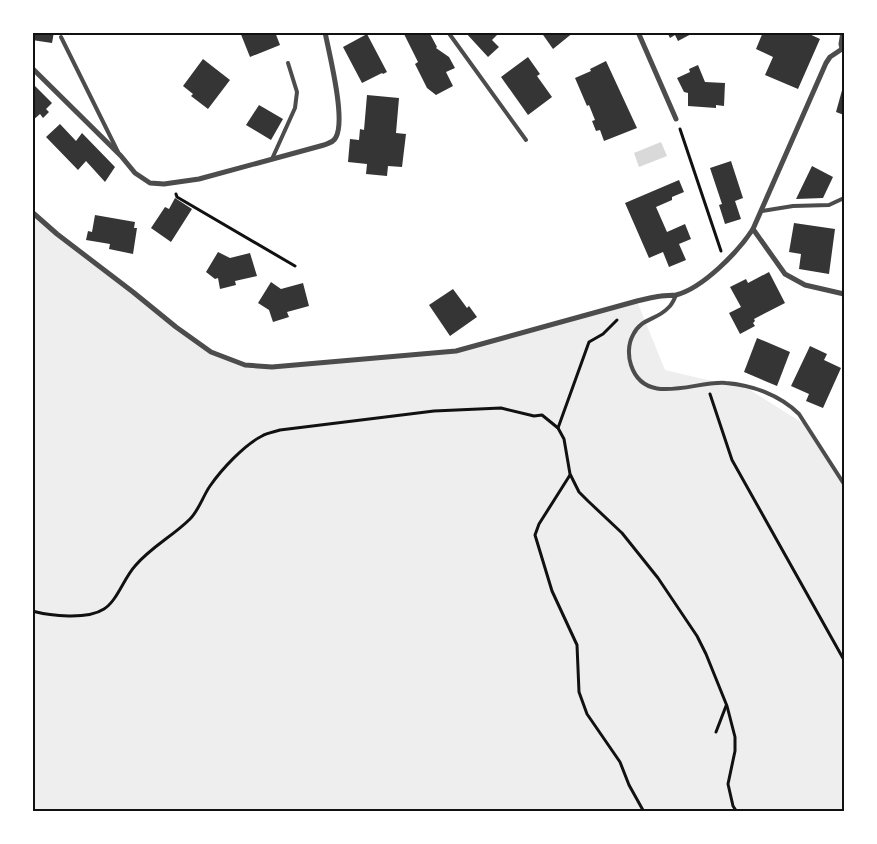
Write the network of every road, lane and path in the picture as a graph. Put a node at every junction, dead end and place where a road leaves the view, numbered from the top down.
1 (325, 32) edge
2 (448, 32) edge
3 (638, 32) edge
4 (843, 32) edge
5 (60, 37) dead end
6 (843, 51) edge
7 (288, 63) dead end
8 (32, 68) edge
9 (676, 119) joint
10 (526, 140) dead end
11 (120, 156) junction
12 (272, 159) junction
13 (174, 184) junction
14 (844, 198) edge
15 (762, 210) junction
16 (32, 212) edge
17 (753, 229) junction
18 (724, 263) junction
19 (295, 266) dead end
20 (844, 294) edge
21 (676, 295) junction
22 (638, 301) junction
23 (706, 383) junction
24 (558, 428) junction
25 (570, 474) junction
26 (844, 484) edge
27 (32, 611) edge
28 (844, 660) edge
29 (727, 706) junction
30 (716, 732) dead end
31 (644, 812) edge
32 (737, 812) edge

1 - 12 street
2 - 10 lane
3 - 9 street
4 - 6 street
5 - 11 lane
6 - 15 street
7 - 12 lane
8 - 11 street
9 - 18 path
11 - 13 street
12 - 13 street
13 - 19 path
14 - 15 lane
15 - 17 street
16 - 22 street
17 - 18 street
17 - 20 street
18 - 21 street
21 - 22 street
21 - 23 lane
22 - 24 path
23 - 26 lane
23 - 28 path
24 - 25 path
24 - 27 path
25 - 29 path
25 - 31 path
29 - 30 path
29 - 32 path

